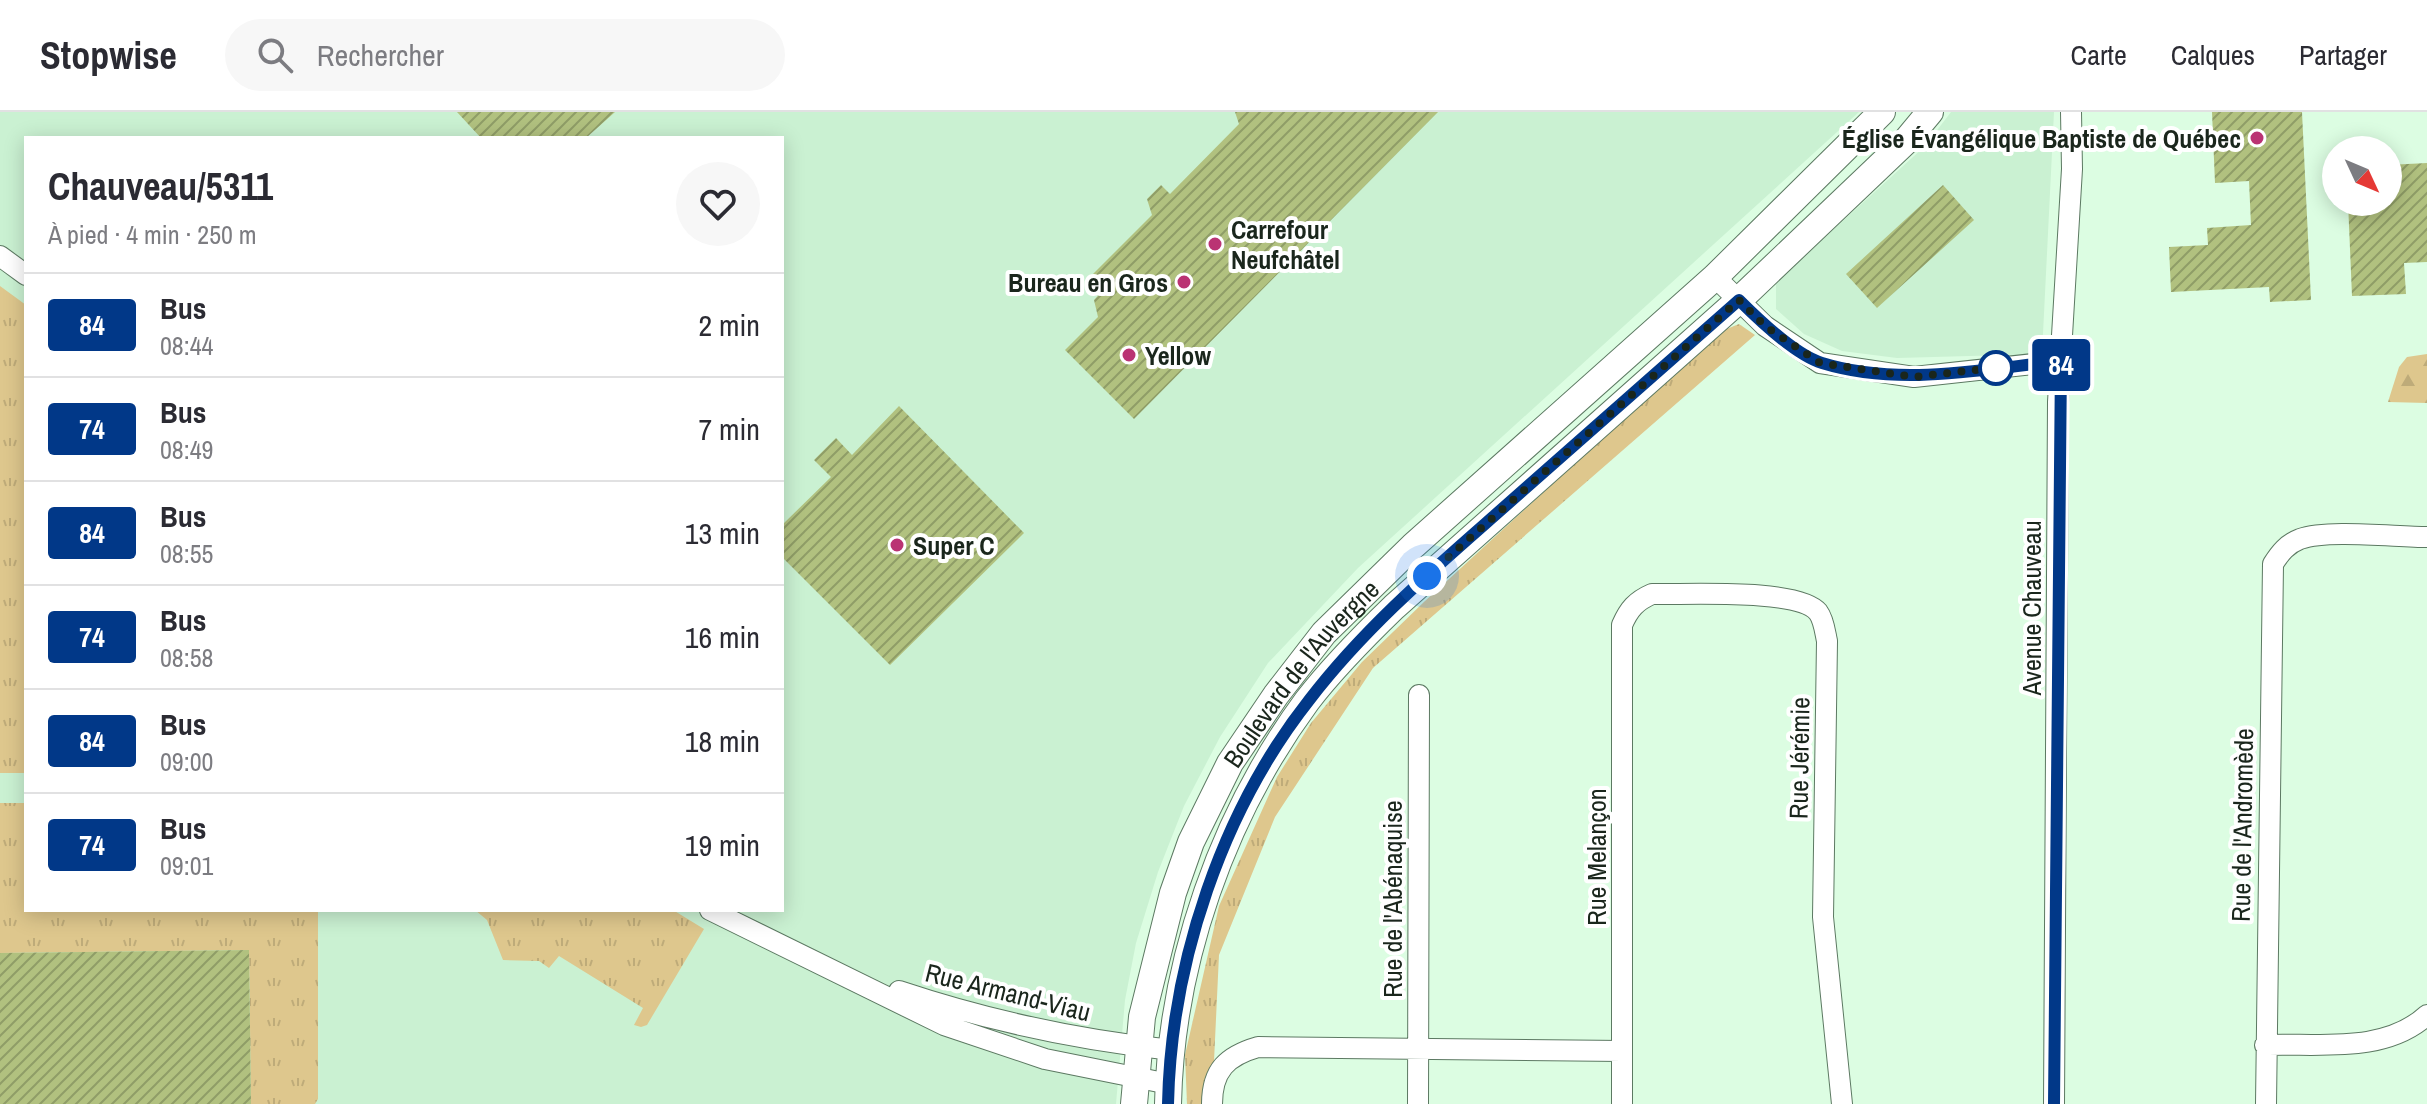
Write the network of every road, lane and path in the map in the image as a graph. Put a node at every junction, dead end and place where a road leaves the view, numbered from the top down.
1 (1882, 112) edge
2 (1930, 112) edge
3 (2071, 112) edge
4 (0, 256) edge
5 (24, 274) edge
6 (1715, 277) junction
7 (1739, 300) junction
8 (2061, 361) junction
9 (2427, 537) edge
10 (1628, 611) joint
11 (1419, 695) dead end
12 (714, 912) edge
13 (834, 969) junction
14 (2427, 1015) edge
15 (2265, 1045) junction
16 (1138, 1047) junction
17 (1172, 1050) junction
18 (1417, 1051) junction
19 (1622, 1051) junction
20 (1134, 1077) junction
21 (1168, 1094) edge
22 (1134, 1104) edge
23 (1212, 1104) edge
24 (1418, 1104) edge
25 (1622, 1104) edge
26 (1842, 1104) edge
27 (2054, 1104) edge
28 (2266, 1104) edge

1 - 6 main road, Boulevard de l'Auvergne
2 - 7 main road, Boulevard de l'Auvergne
3 - 8 street, Avenue Chauveau
4 - 5 street
6 - 7 street
6 - 16 main road, Boulevard de l'Auvergne
7 - 8 street
7 - 17 main road, Boulevard de l'Auvergne
8 - 27 street, Avenue Chauveau
9 - 15 street, Rue de l'Andromède
10 - 19 street, Rue Melançon
10 - 26 street, Rue Jérémie
11 - 18 street, Rue de l'Abénaquise
12 - 13 street, Rue Armand-Viau
13 - 16 street, Rue Armand-Viau
13 - 20 street, Rue Armand-Viau
14 - 15 street
15 - 28 street, Rue de l'Andromède
16 - 17 street, Rue Armand-Viau
16 - 20 main road, Boulevard de l'Auvergne
17 - 21 main road, Boulevard de l'Auvergne
18 - 19 street
18 - 23 street
18 - 24 street, Rue de l'Abénaquise
19 - 25 street, Rue Melançon
20 - 21 street, Rue Armand-Viau
20 - 22 main road, Boulevard de l'Auvergne

